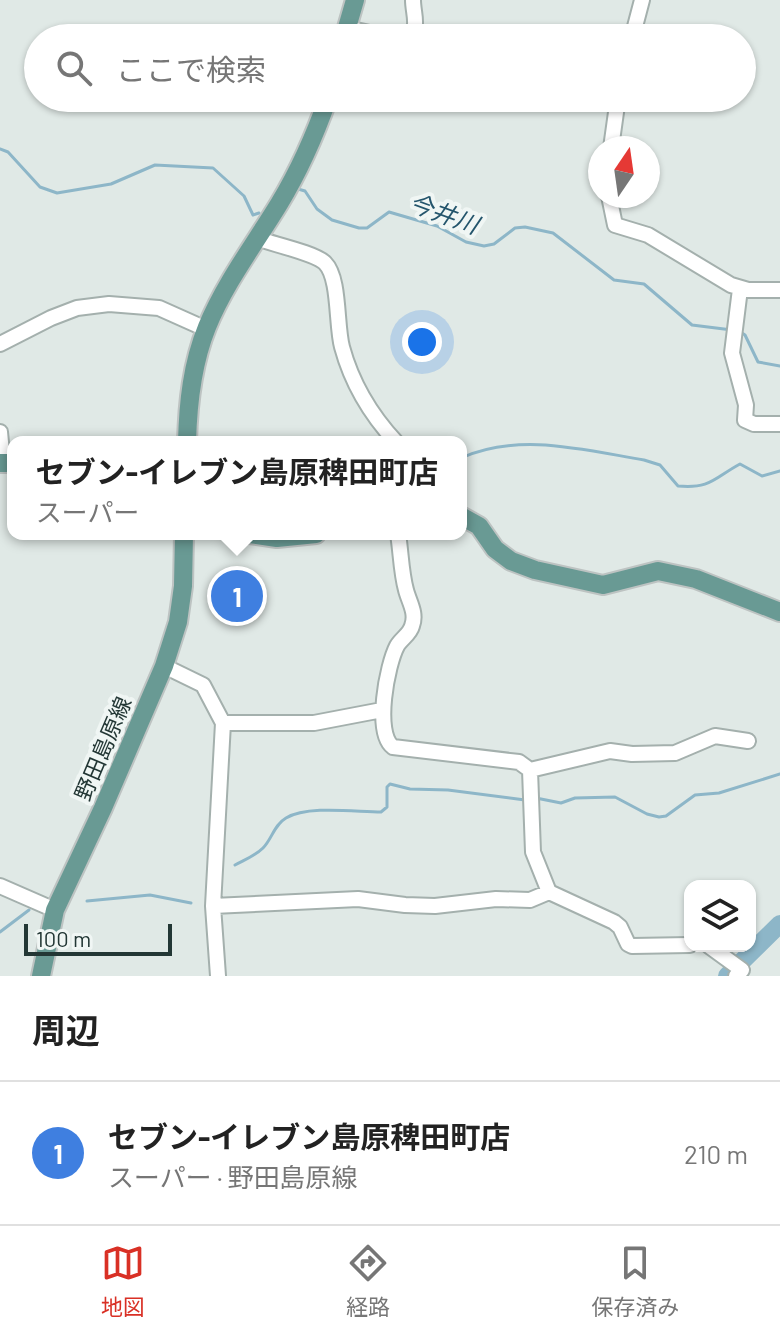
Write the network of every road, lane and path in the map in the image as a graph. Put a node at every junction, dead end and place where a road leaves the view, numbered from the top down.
1 (355, 0) edge
2 (413, 0) edge
3 (642, 0) edge
4 (348, 24) edge
5 (416, 24) edge
6 (636, 24) edge
7 (323, 112) edge
8 (616, 112) edge
9 (613, 136) edge
10 (611, 208) edge
11 (256, 238) junction
12 (740, 289) junction
13 (780, 290) edge
14 (206, 329) junction
15 (0, 344) edge
16 (780, 424) edge
17 (0, 432) edge
18 (187, 436) edge
19 (391, 436) edge
20 (5, 463) edge
21 (467, 519) edge
22 (184, 540) edge
23 (399, 540) edge
24 (780, 612) edge
25 (164, 666) junction
26 (382, 710) junction
27 (223, 723) junction
28 (748, 741) dead end
29 (530, 770) junction
30 (0, 886) edge
31 (549, 892) junction
32 (213, 906) junction
33 (55, 910) junction
34 (684, 945) edge
35 (716, 952) edge
36 (736, 969) edge
37 (41, 976) edge
38 (218, 976) edge

1 - 4 main road
2 - 5 street
3 - 6 street
7 - 11 main road
8 - 9 street
10 - 12 street
11 - 14 main road
11 - 19 street
12 - 13 street
12 - 16 street
14 - 15 street
14 - 18 main road
17 - 20 street
21 - 24 main road
22 - 25 main road, 野田島原線
23 - 26 street
25 - 27 street
25 - 33 main road, 野田島原線
26 - 27 street
26 - 29 street
27 - 32 street
28 - 29 street
29 - 31 street
30 - 33 street
31 - 32 street
31 - 34 street
32 - 38 street
33 - 37 main road, 野田島原線
35 - 36 street

